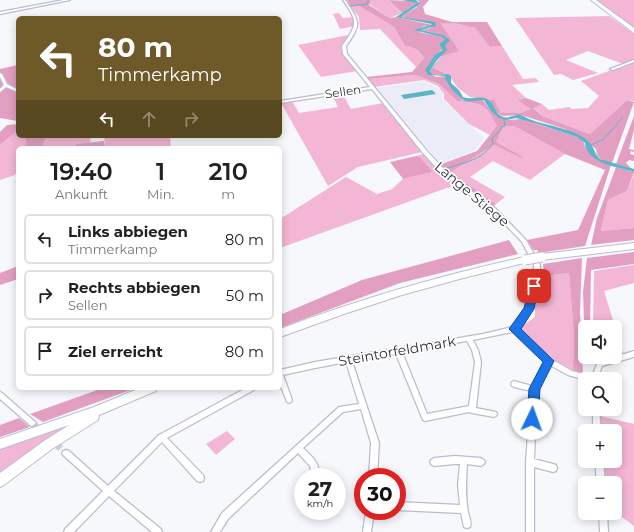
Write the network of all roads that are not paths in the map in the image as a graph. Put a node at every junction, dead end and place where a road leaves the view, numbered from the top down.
1 (69, 0) edge
2 (344, 0) edge
3 (593, 0) edge
4 (0, 13) edge
5 (634, 31) edge
6 (634, 61) edge
7 (612, 69) dead end
8 (0, 74) edge
9 (6, 85) junction
10 (372, 88) junction
11 (16, 89) edge
12 (0, 91) edge
13 (282, 102) edge
14 (634, 246) edge
15 (539, 261) junction
16 (514, 329) junction
17 (282, 332) edge
18 (469, 339) junction
19 (399, 352) junction
20 (634, 354) edge
21 (348, 360) junction
22 (549, 361) junction
23 (596, 372) edge
24 (282, 373) edge
25 (578, 375) edge
26 (282, 379) edge
27 (514, 384) dead end
28 (534, 389) junction
29 (147, 390) edge
30 (248, 390) edge
31 (0, 395) edge
32 (290, 400) dead end
33 (120, 401) junction
34 (364, 406) junction
35 (472, 408) junction
36 (494, 414) dead end
37 (32, 423) tunnel mouth
38 (162, 437) junction
39 (0, 444) edge
40 (298, 448) junction
41 (66, 453) tunnel mouth
42 (464, 460) junction
43 (434, 462) dead end
44 (481, 462) dead end
45 (530, 462) junction
46 (314, 468) edge
47 (374, 468) edge
48 (553, 468) dead end
49 (200, 478) dead end
50 (0, 481) edge
51 (108, 492) junction
52 (406, 506) edge
53 (464, 509) junction
54 (369, 520) edge
55 (603, 520) edge
56 (467, 524) dead end
57 (68, 532) edge
58 (158, 532) edge
59 (214, 532) edge
60 (367, 532) edge
61 (530, 532) edge
62 (604, 532) edge

1 - 4 street
2 - 10 street, Sellen
3 - 5 main road
6 - 7 street
8 - 9 street
9 - 11 street
9 - 12 street
10 - 13 street, Sellen
10 - 15 street, Lange Stiege
14 - 15 main road
15 - 16 street
15 - 17 main road, bridge
16 - 18 street, Steintorfeldmark
16 - 22 street
18 - 19 street, Steintorfeldmark
18 - 35 street
19 - 21 street, Steintorfeldmark
19 - 35 street
20 - 23 street
21 - 24 street, Steintorfeldmark
21 - 34 street
22 - 25 street
22 - 28 street
26 - 32 street, Steintorfeldmark
27 - 28 street
28 - 45 street
29 - 33 main road
30 - 38 street
31 - 37 street
33 - 39 main road
33 - 50 main road
34 - 40 street
34 - 47 street
35 - 36 street
38 - 49 street
38 - 51 street
40 - 46 street
40 - 59 street
41 - 51 street
42 - 43 street
42 - 44 street
42 - 53 street
45 - 48 street
45 - 61 street
51 - 57 street
51 - 58 street
52 - 53 street
53 - 56 street
54 - 60 street
55 - 62 street

